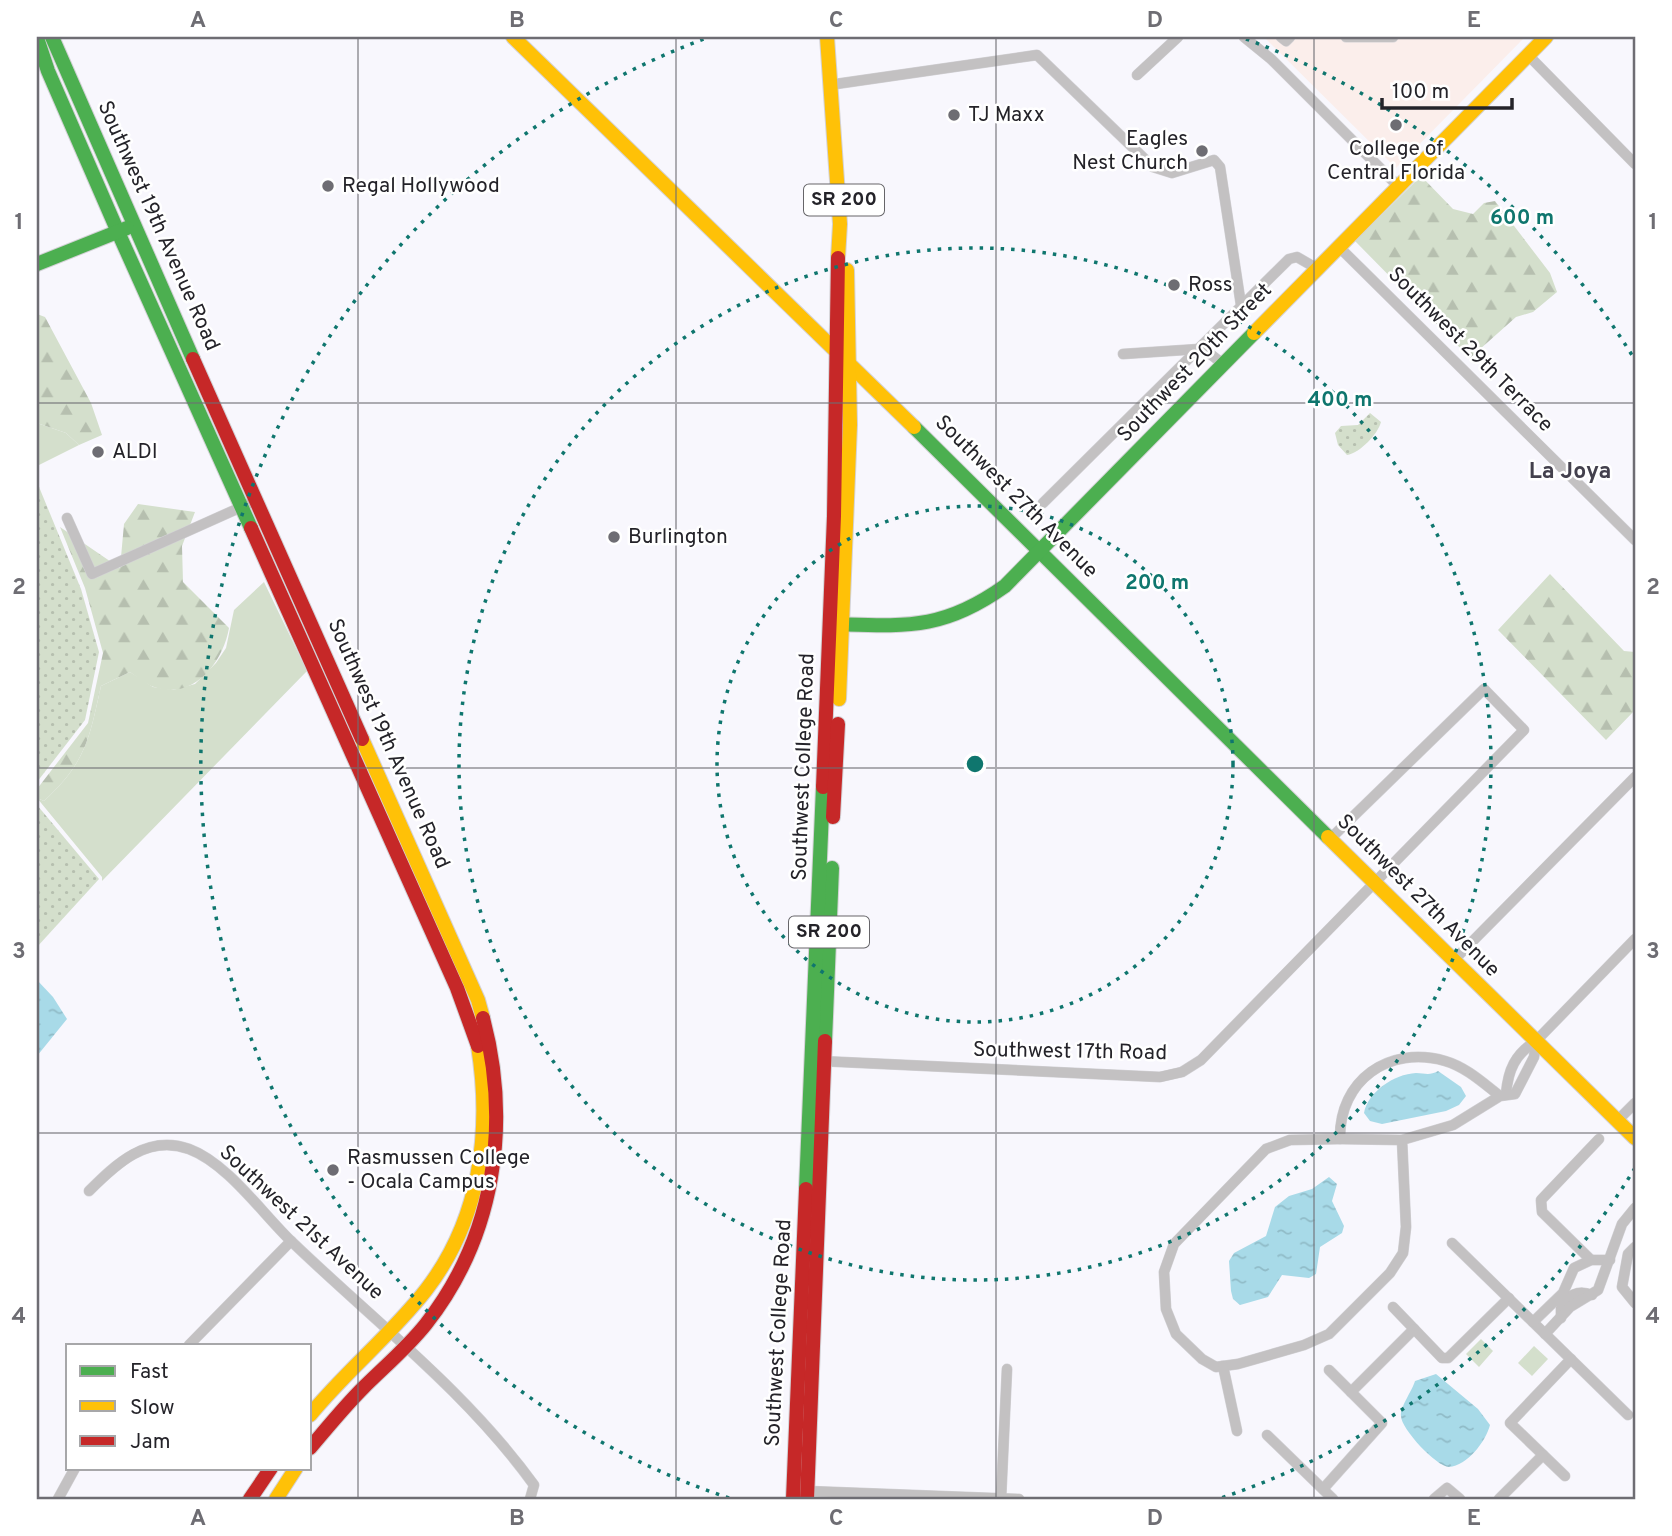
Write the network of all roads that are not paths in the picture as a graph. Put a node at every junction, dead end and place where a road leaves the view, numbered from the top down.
1 (51, 37) edge
2 (513, 37) edge
3 (827, 37) edge
4 (832, 37) edge
5 (1178, 37) edge
6 (1244, 37) edge
7 (1281, 37) edge
8 (1290, 37) edge
9 (1346, 37) edge
10 (1393, 37) edge
11 (1546, 37) edge
12 (37, 38) edge
13 (1528, 55) junction
14 (1137, 75) dead end
15 (836, 85) junction
16 (1635, 164) edge
17 (1398, 186) junction
18 (135, 225) junction
19 (118, 232) junction
20 (1338, 246) junction
21 (37, 264) edge
22 (1316, 268) junction
23 (1241, 305) junction
24 (835, 349) junction
25 (1199, 349) junction
26 (1123, 354) dead end
27 (851, 364) junction
28 (1223, 364) junction
29 (257, 500) junction
30 (1043, 503) dead end
31 (243, 506) junction
32 (67, 518) dead end
33 (1635, 540) edge
34 (1041, 551) junction
35 (836, 624) junction
36 (1635, 777) edge
37 (1330, 839) junction
38 (1375, 883) junction
39 (1635, 939) edge
40 (1453, 961) junction
41 (1535, 1041) junction
42 (818, 1061) junction
43 (1510, 1071) junction
44 (1525, 1077) junction
45 (1503, 1095) junction
46 (1635, 1103) edge
47 (1617, 1121) junction
48 (1635, 1138) edge
49 (1340, 1139) junction
50 (1599, 1139) dead end
51 (1402, 1140) junction
52 (89, 1191) dead end
53 (1635, 1208) edge
54 (290, 1241) junction
55 (1452, 1243) dead end
56 (1613, 1248) junction
57 (1632, 1251) edge
58 (1591, 1260) junction
59 (1610, 1260) junction
60 (1509, 1298) junction
61 (1635, 1303) edge
62 (1392, 1307) dead end
63 (1533, 1322) junction
64 (1414, 1329) junction
65 (388, 1331) junction
66 (1545, 1334) junction
67 (190, 1344) edge
68 (406, 1347) junction
69 (1571, 1359) junction
70 (1223, 1366) junction
71 (1007, 1369) dead end
72 (1329, 1370) dead end
73 (1352, 1392) junction
74 (312, 1413) edge
75 (1628, 1415) dead end
76 (1237, 1431) dead end
77 (1267, 1434) dead end
78 (312, 1446) edge
79 (1543, 1455) junction
80 (74, 1470) edge
81 (270, 1470) edge
82 (295, 1470) edge
83 (1565, 1476) dead end
84 (1323, 1489) junction
85 (807, 1495) edge
86 (58, 1499) edge
87 (250, 1499) edge
88 (276, 1499) edge
89 (530, 1499) edge
90 (793, 1499) edge
91 (1001, 1499) edge
92 (1018, 1499) edge
93 (1333, 1499) edge
94 (1434, 1499) edge
95 (1460, 1499) edge
96 (1499, 1499) edge

1 - 18 main road, Southwest 19th Avenue Road
2 - 24 main road, Southwest 27th Avenue
3 - 24 main road, Southwest College Road / SR 200
4 - 15 main road, Southwest College Road / SR 200
5 - 14 street
6 - 17 street
7 - 8 street
9 - 10 street
11 - 13 main road, Southwest 20th Street
12 - 19 main road, Southwest 19th Avenue Road
13 - 16 street
13 - 17 main road, Southwest 20th Street
15 - 23 street
15 - 27 main road, Southwest College Road / SR 200
17 - 20 main road, Southwest 20th Street
18 - 19 main road
18 - 29 main road, Southwest 19th Avenue Road
19 - 21 main road
19 - 31 main road, Southwest 19th Avenue Road
20 - 22 main road, Southwest 20th Street
20 - 33 street, Southwest 29th Terrace
22 - 23 street
22 - 28 main road, Southwest 20th Street
23 - 25 street
24 - 27 main road, Southwest 27th Avenue
24 - 35 main road, Southwest College Road / SR 200
25 - 26 street
25 - 28 street
25 - 30 street
27 - 34 main road, Southwest 27th Avenue
27 - 35 main road, Southwest College Road / SR 200
28 - 34 main road, Southwest 20th Street
29 - 31 street
29 - 68 main road, Southwest 19th Avenue Road
31 - 32 street
31 - 65 main road, Southwest 19th Avenue Road
34 - 35 main road, Southwest 20th Street
34 - 37 main road, Southwest 27th Avenue
35 - 42 main road, Southwest College Road / SR 200
36 - 40 street
37 - 38 main road, Southwest 27th Avenue
37 - 38 street, Southwest 17th Road
38 - 40 main road, Southwest 27th Avenue
38 - 42 street, Southwest 17th Road
39 - 41 street
40 - 41 main road, Southwest 27th Avenue
41 - 43 street
41 - 44 street
41 - 47 main road, Southwest 27th Avenue
42 - 85 main road, Southwest College Road / SR 200
42 - 90 main road, Southwest College Road / SR 200
43 - 44 street
43 - 45 street
44 - 45 street
45 - 49 street
45 - 51 street
46 - 47 street
47 - 48 main road, Southwest 27th Avenue
49 - 51 street
49 - 70 street
50 - 58 street
51 - 70 street
52 - 54 street, Southwest 21st Avenue
53 - 56 street
54 - 65 street, Southwest 21st Avenue
54 - 67 street
55 - 60 street
56 - 57 street
56 - 59 street
57 - 61 street
58 - 59 street
58 - 63 street
59 - 66 street
60 - 63 street
60 - 64 street
62 - 64 street
63 - 66 street
64 - 73 street
65 - 68 street, Southwest 21st Avenue
65 - 74 main road, Southwest 19th Avenue Road
66 - 69 street
68 - 78 main road, Southwest 19th Avenue Road
68 - 89 street, Southwest 21st Avenue
69 - 75 street
69 - 79 street
70 - 76 street
71 - 91 street
72 - 73 street
73 - 84 street
77 - 84 street
79 - 83 street
79 - 96 street
80 - 86 street
81 - 87 main road
82 - 88 main road
84 - 93 street
85 - 91 street
91 - 92 street
94 - 95 street

